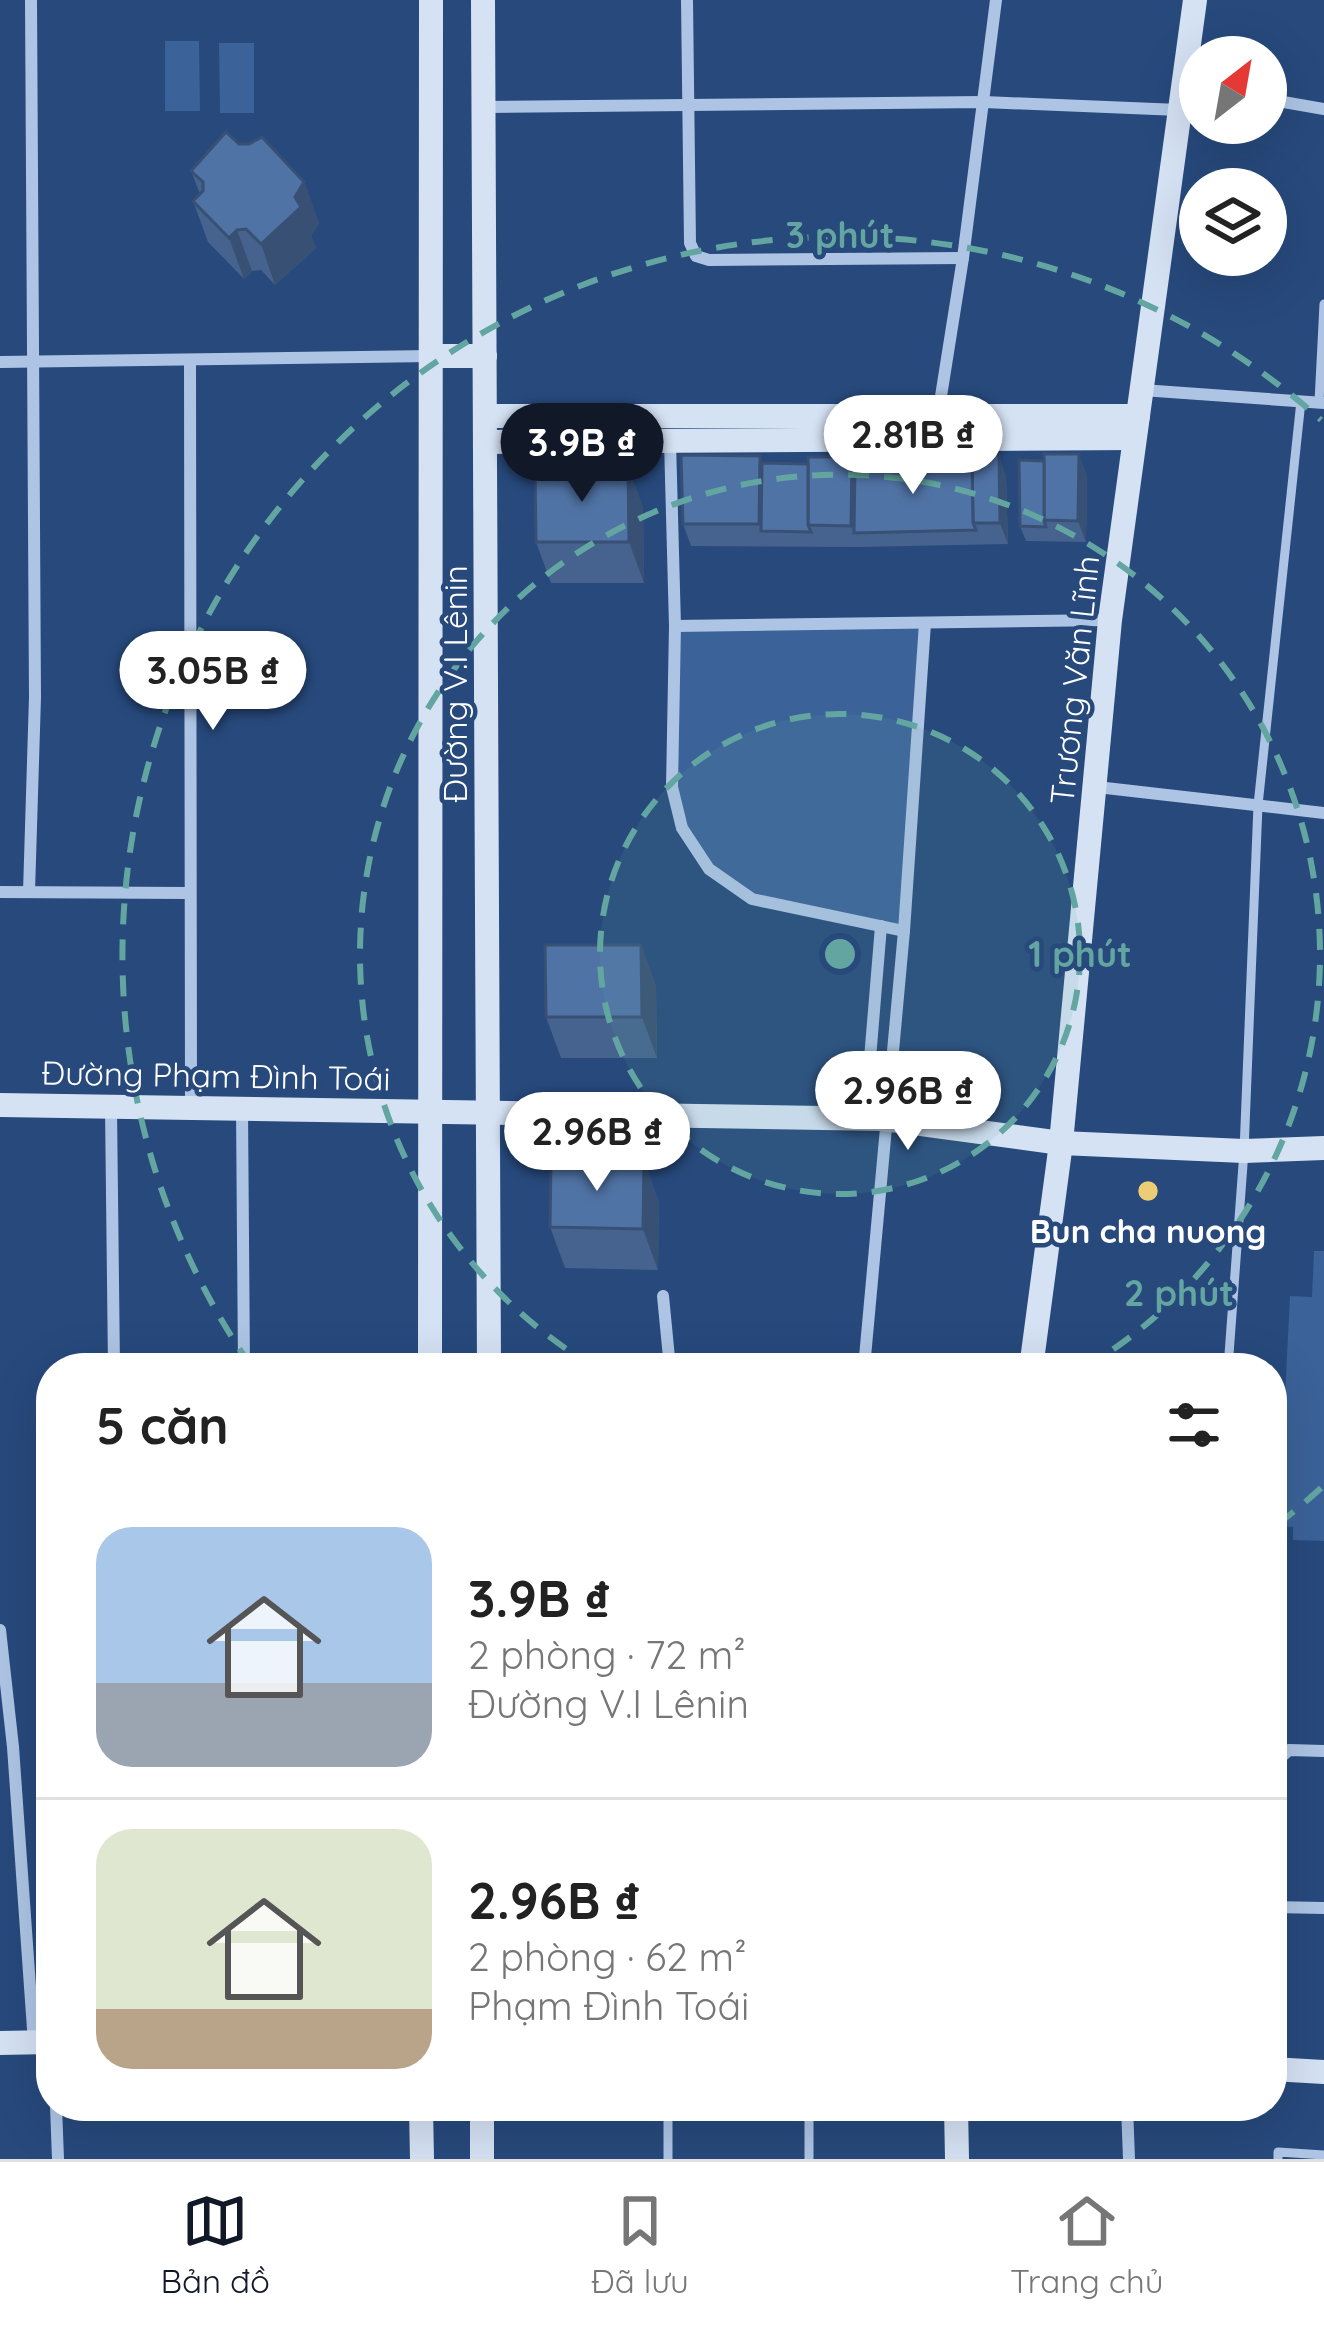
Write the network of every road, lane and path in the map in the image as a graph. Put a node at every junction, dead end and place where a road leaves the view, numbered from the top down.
1 (31, 0) edge
2 (431, 0) edge
3 (483, 0) edge
4 (687, 0) edge
5 (996, 0) edge
6 (1195, 0) edge
7 (1192, 36) edge
8 (1179, 94) edge
9 (984, 102) junction
10 (1287, 103) edge
11 (687, 104) junction
12 (484, 107) junction
13 (1324, 109) edge
14 (1180, 144) edge
15 (963, 258) junction
16 (1324, 304) edge
17 (431, 356) junction
18 (485, 356) junction
19 (190, 361) junction
20 (0, 362) edge
21 (32, 362) junction
22 (1301, 401) junction
23 (1322, 402) edge
24 (938, 415) junction
25 (1138, 415) junction
26 (486, 429) junction
27 (670, 440) junction
28 (1110, 620) junction
29 (925, 623) junction
30 (675, 626) junction
31 (1096, 787) junction
32 (1258, 805) junction
33 (1324, 813) edge
34 (0, 892) edge
35 (29, 892) junction
36 (188, 893) junction
37 (881, 926) junction
38 (904, 931) junction
39 (0, 1105) edge
40 (191, 1106) junction
41 (112, 1108) junction
42 (242, 1108) junction
43 (432, 1112) junction
44 (490, 1112) junction
45 (874, 1119) junction
46 (1061, 1143) junction
47 (1324, 1148) edge
48 (1244, 1151) junction
49 (663, 1296) dead end
50 (114, 1353) edge
51 (244, 1353) edge
52 (430, 1353) edge
53 (489, 1353) edge
54 (669, 1353) edge
55 (863, 1353) edge
56 (1032, 1353) edge
57 (1229, 1353) edge
58 (0, 1630) edge
59 (1324, 1751) edge
60 (1287, 1753) edge
61 (1287, 1907) edge
62 (1324, 1908) edge
63 (36, 1974) edge
64 (0, 2043) edge
65 (36, 2043) edge
66 (1287, 2069) edge
67 (1324, 2072) edge
68 (57, 2121) edge
69 (422, 2121) edge
70 (482, 2121) edge
71 (668, 2121) edge
72 (809, 2121) edge
73 (956, 2121) edge
74 (1128, 2121) edge
75 (1324, 2155) edge
76 (58, 2159) edge
77 (422, 2159) edge
78 (482, 2159) edge
79 (668, 2159) edge
80 (809, 2159) edge
81 (957, 2159) edge
82 (1129, 2159) edge
83 (1278, 2159) edge

1 - 21 street
2 - 17 street, Đường V.I Lênin
3 - 12 street, Đường V.I Lênin
4 - 11 street
5 - 9 street
6 - 7 street, Trương Văn Lĩnh
8 - 9 street
9 - 11 street
9 - 15 street
10 - 13 street
11 - 12 street
11 - 15 street
12 - 18 street, Đường V.I Lênin
14 - 25 street, Trương Văn Lĩnh
15 - 24 street
16 - 23 lane
17 - 18 street
17 - 19 street
17 - 43 street, Đường V.I Lênin
18 - 26 street, Đường V.I Lênin
19 - 21 street
19 - 36 street
20 - 21 street
21 - 35 street
22 - 23 street
22 - 25 street
22 - 32 lane
24 - 25 street
24 - 26 street
25 - 27 street
25 - 28 street, Trương Văn Lĩnh
26 - 27 street
26 - 44 street, Đường V.I Lênin
27 - 30 street
28 - 29 street
28 - 31 street, Trương Văn Lĩnh
29 - 30 street
29 - 38 street
30 - 37 street
31 - 32 street
31 - 46 street, Trương Văn Lĩnh
32 - 33 street
32 - 48 lane
34 - 35 street
35 - 36 street
36 - 40 street
37 - 38 street
37 - 45 street
38 - 45 street
39 - 41 street, Đường Phạm Đình Toái
40 - 41 street, Đường Phạm Đình Toái
40 - 42 street, Đường Phạm Đình Toái
41 - 50 street
42 - 43 street, Đường Phạm Đình Toái
42 - 51 street
43 - 44 street, Đường Phạm Đình Toái
43 - 52 street, Đường V.I Lênin
44 - 45 street, Đường Phạm Đình Toái
44 - 53 street, Đường V.I Lênin
45 - 46 street, Đường Phạm Đình Toái
45 - 55 street
46 - 48 street, Đường Phạm Đình Toái
46 - 56 street, Trương Văn Lĩnh
47 - 48 street, Đường Phạm Đình Toái
48 - 57 lane
49 - 54 street
58 - 63 street
59 - 60 street
61 - 62 street
64 - 65 street
66 - 67 street
68 - 76 street
69 - 77 street
70 - 78 street
71 - 79 lane
72 - 80 lane
73 - 81 street
74 - 82 street
75 - 83 lane

